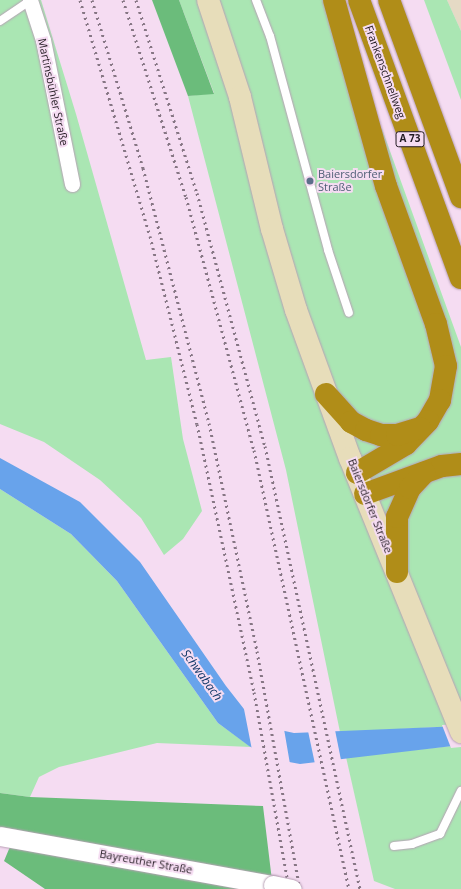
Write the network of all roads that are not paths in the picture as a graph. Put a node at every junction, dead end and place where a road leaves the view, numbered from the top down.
1 (208, 0) edge
2 (256, 0) edge
3 (334, 0) edge
4 (359, 0) edge
5 (389, 0) edge
6 (30, 1) edge
7 (0, 21) edge
8 (72, 184) dead end
9 (461, 197) edge
10 (461, 278) edge
11 (349, 313) dead end
12 (326, 394) junction
13 (421, 427) junction
14 (461, 464) edge
15 (357, 473) junction
16 (424, 473) junction
17 (365, 494) junction
18 (397, 572) junction
19 (461, 732) edge
20 (461, 791) edge
21 (0, 836) edge
22 (394, 846) dead end
23 (292, 889) edge

1 - 12 main road, Baiersdorfer Straße
2 - 11 lane
3 - 13 highway
4 - 10 highway, Frankenschnellweg / A 73
5 - 9 highway, A 73
6 - 7 lane
6 - 8 street, Martinsbühler Straße
12 - 13 highway
12 - 15 main road, Baiersdorfer Straße
13 - 15 highway
14 - 16 highway
15 - 17 main road, Baiersdorfer Straße
16 - 17 highway
16 - 18 highway
17 - 18 main road, Baiersdorfer Straße
18 - 19 main road, Baiersdorfer Straße
20 - 22 lane
21 - 23 street, Bayreuther Straße, bridge

